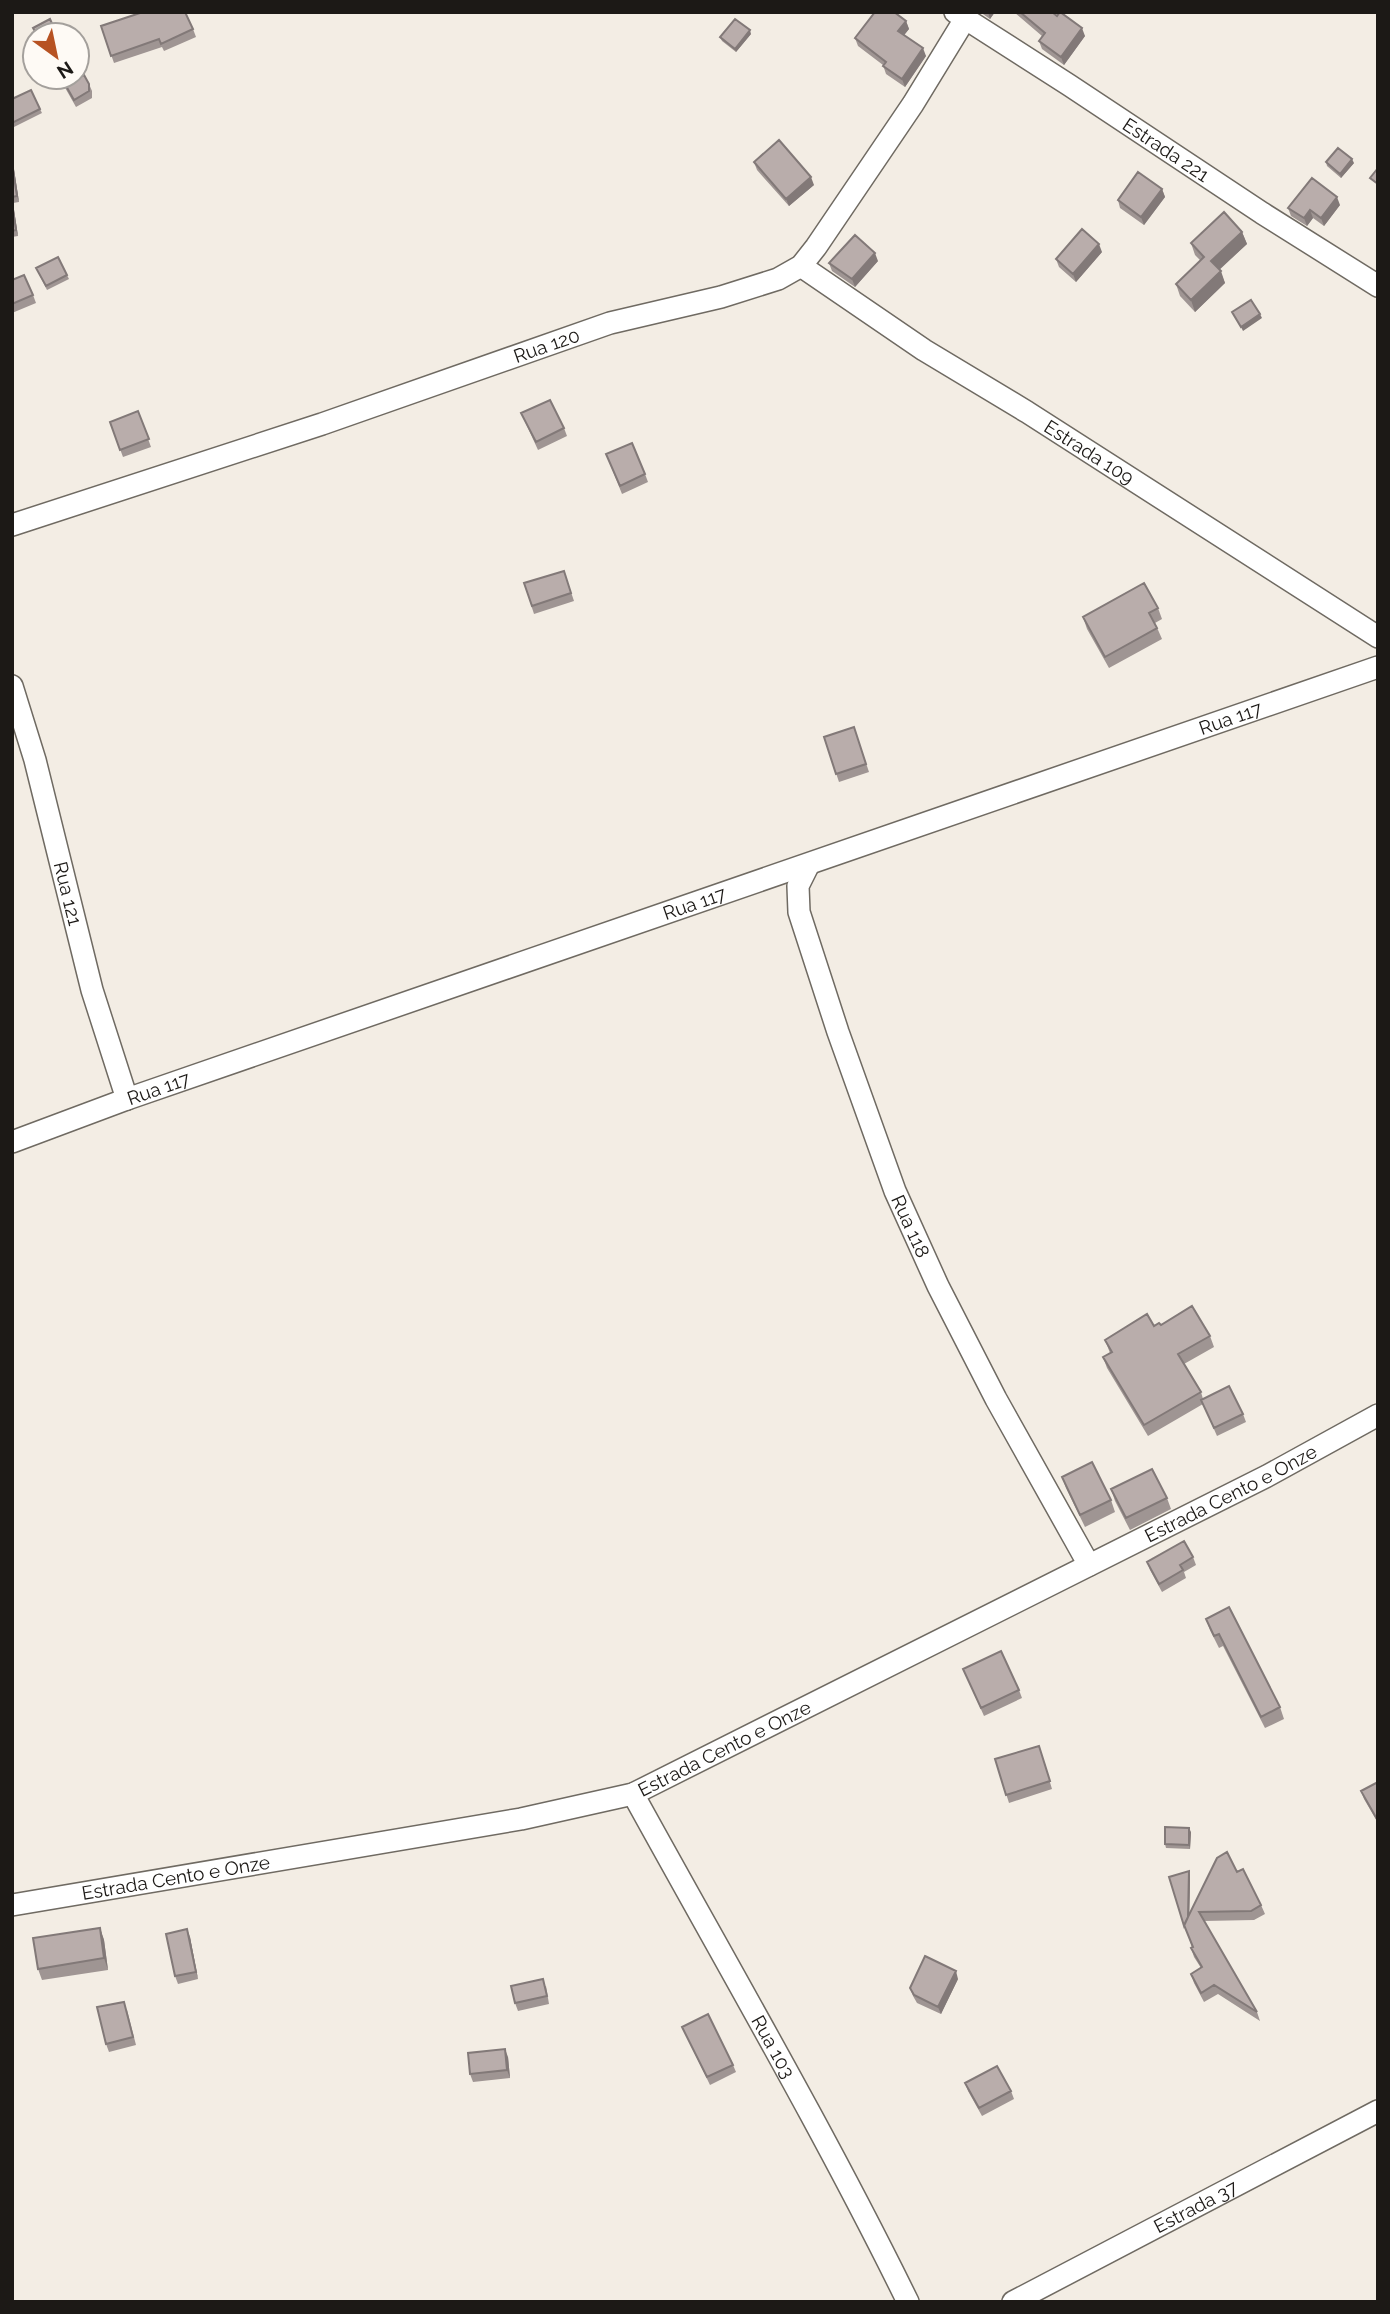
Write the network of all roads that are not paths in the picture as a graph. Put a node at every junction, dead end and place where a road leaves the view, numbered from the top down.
1 (960, 16) edge
2 (801, 266) junction
3 (1378, 286) edge
4 (12, 525) edge
5 (1378, 637) edge
6 (1378, 667) edge
7 (12, 686) edge
8 (808, 866) junction
9 (127, 1099) junction
10 (12, 1142) edge
11 (1378, 1415) edge
12 (1089, 1565) junction
13 (633, 1794) junction
14 (12, 1905) edge
15 (1378, 2111) edge
16 (908, 2302) edge
17 (1013, 2302) edge

1 - 2 street, Rua 120
1 - 3 street, Estrada 221
2 - 4 street, Rua 120
2 - 5 street, Estrada 109
6 - 8 street, Rua 117
7 - 9 street, Rua 121
8 - 9 street, Rua 117
8 - 12 street, Rua 118
9 - 10 street, Rua 117
11 - 12 street, Estrada Cento e Onze
12 - 13 street, Estrada Cento e Onze
13 - 14 street, Estrada Cento e Onze
13 - 16 street, Rua 103
15 - 17 street, Estrada 37

